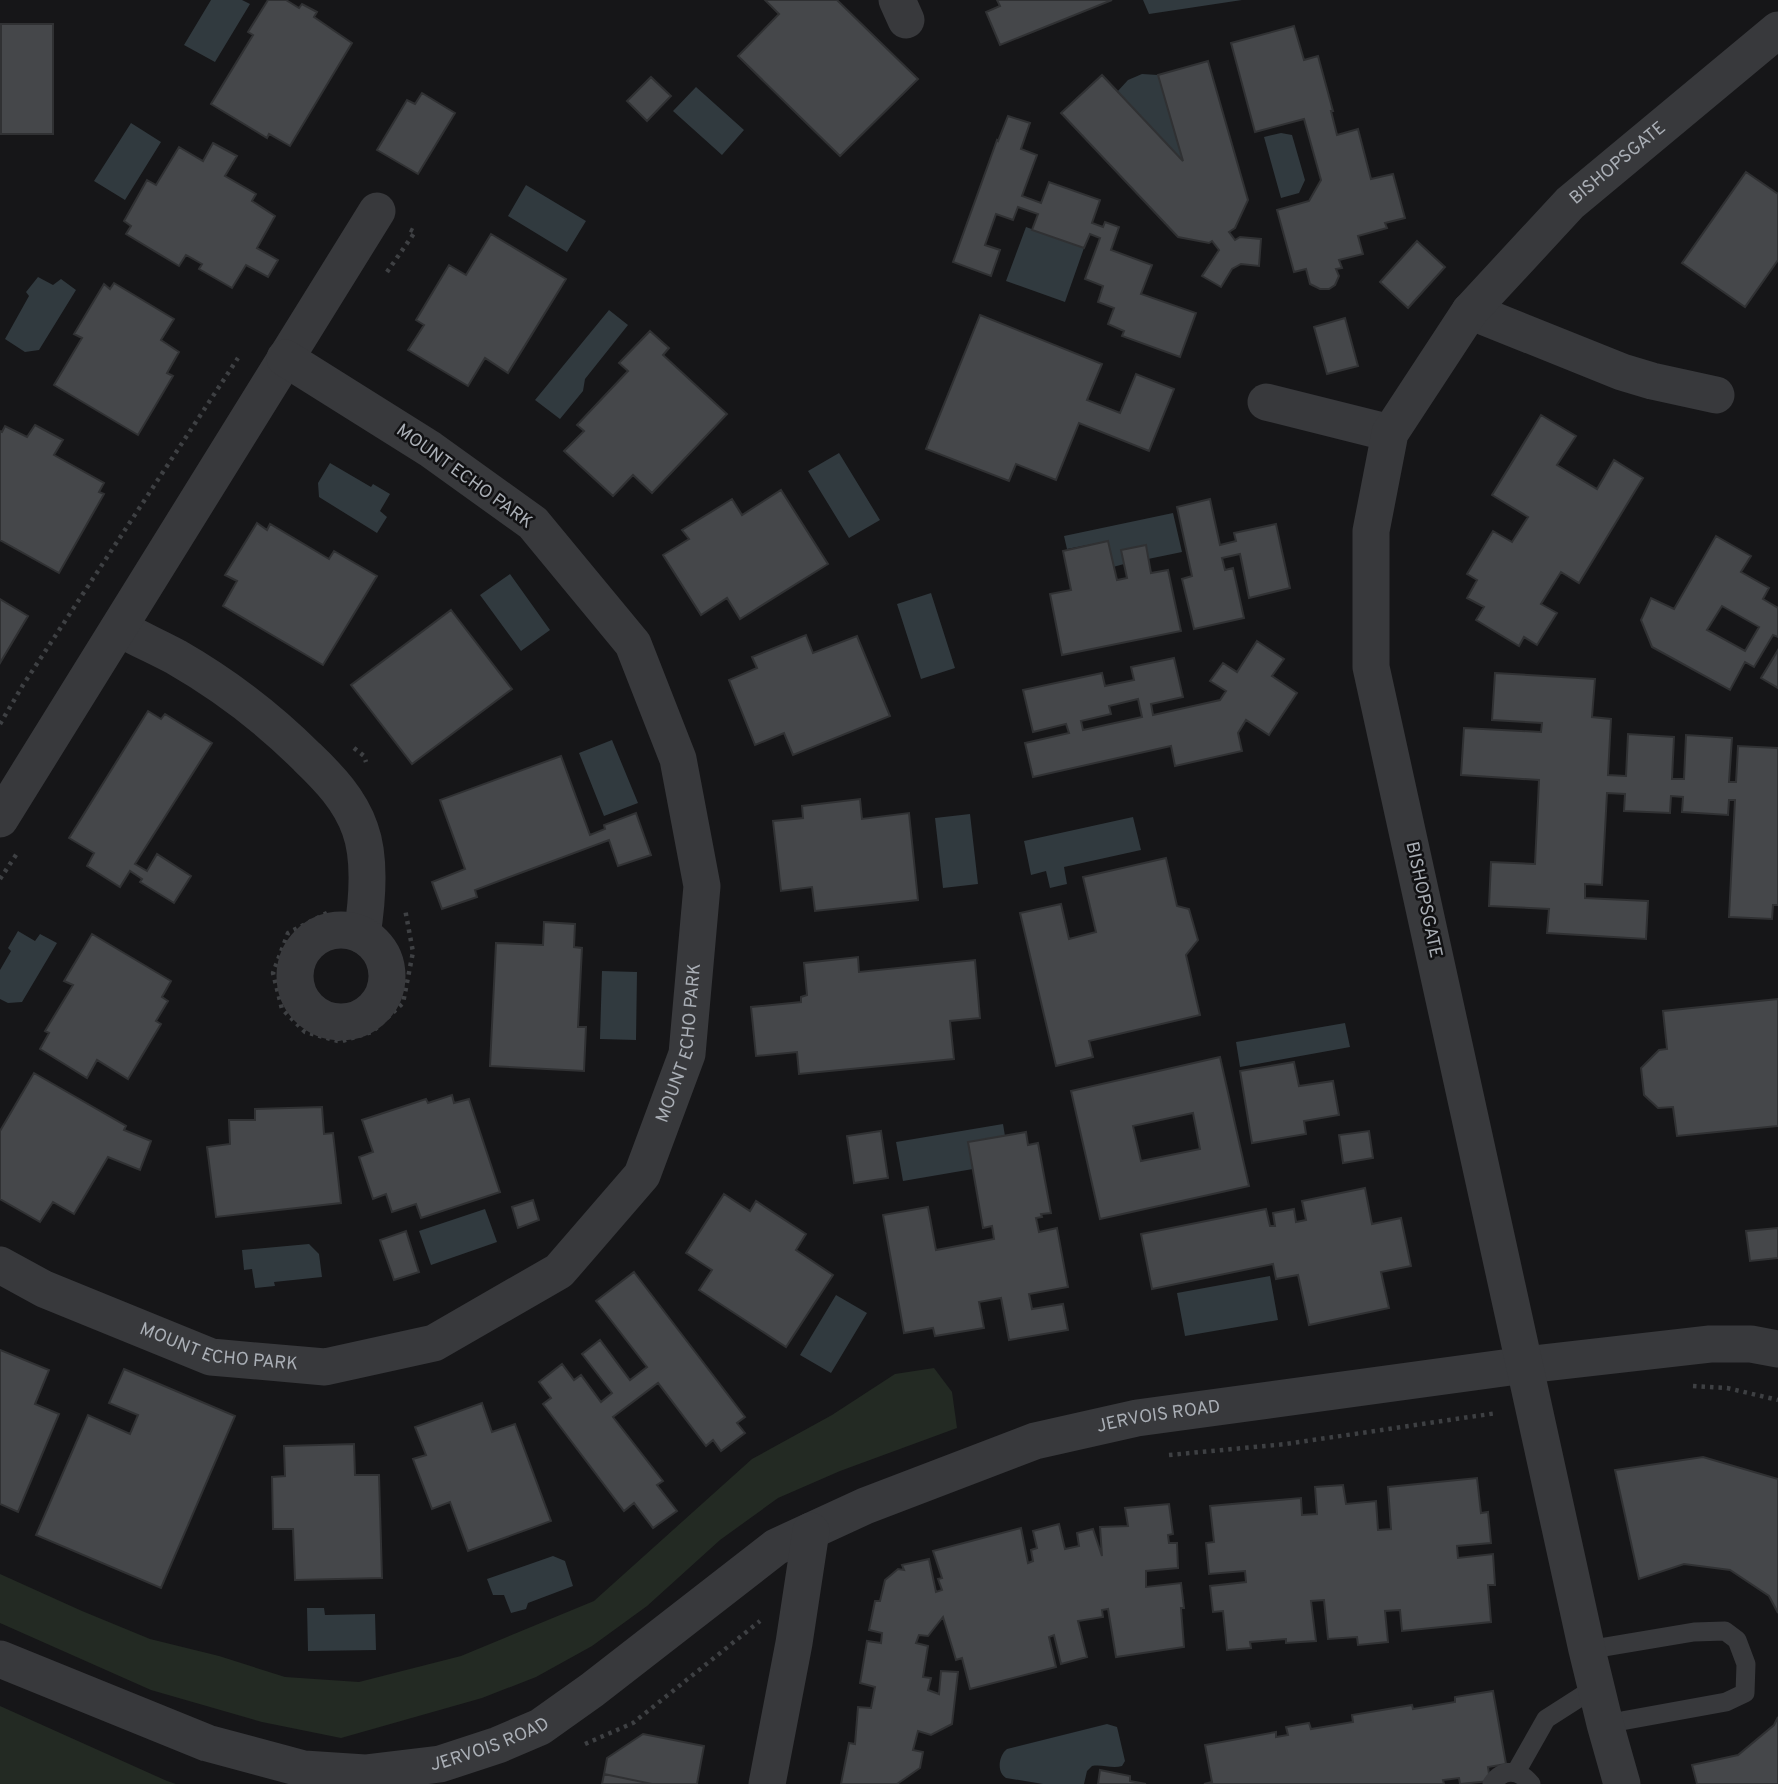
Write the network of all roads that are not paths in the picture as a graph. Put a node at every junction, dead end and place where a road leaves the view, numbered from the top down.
1 (1778, 30) edge
2 (377, 211) dead end
3 (1470, 312) junction
4 (285, 358) junction
5 (1716, 395) dead end
6 (1266, 402) dead end
7 (1390, 433) junction
8 (118, 628) junction
9 (0, 819) edge
10 (362, 935) dead end
11 (0, 1265) edge
12 (1778, 1349) edge
13 (1525, 1365) junction
14 (811, 1531) junction
15 (1587, 1650) junction
16 (0, 1659) edge
17 (1596, 1687) junction
18 (1605, 1724) junction
19 (1523, 1778) edge
20 (767, 1784) edge
21 (1492, 1784) edge
22 (1622, 1784) edge

1 - 3 street, BISHOPSGATE
2 - 4 street
3 - 5 street
3 - 7 street, BISHOPSGATE
4 - 8 street
4 - 11 street, MOUNT ECHO PARK
6 - 7 street
7 - 13 street, BISHOPSGATE
8 - 9 street
8 - 10 street
12 - 13 street, JERVOIS ROAD
13 - 14 street, JERVOIS ROAD
13 - 15 street
14 - 16 street, JERVOIS ROAD
14 - 20 street
15 - 17 street
15 - 18 lane
17 - 18 street
17 - 19 lane
18 - 22 street
19 - 21 lane

